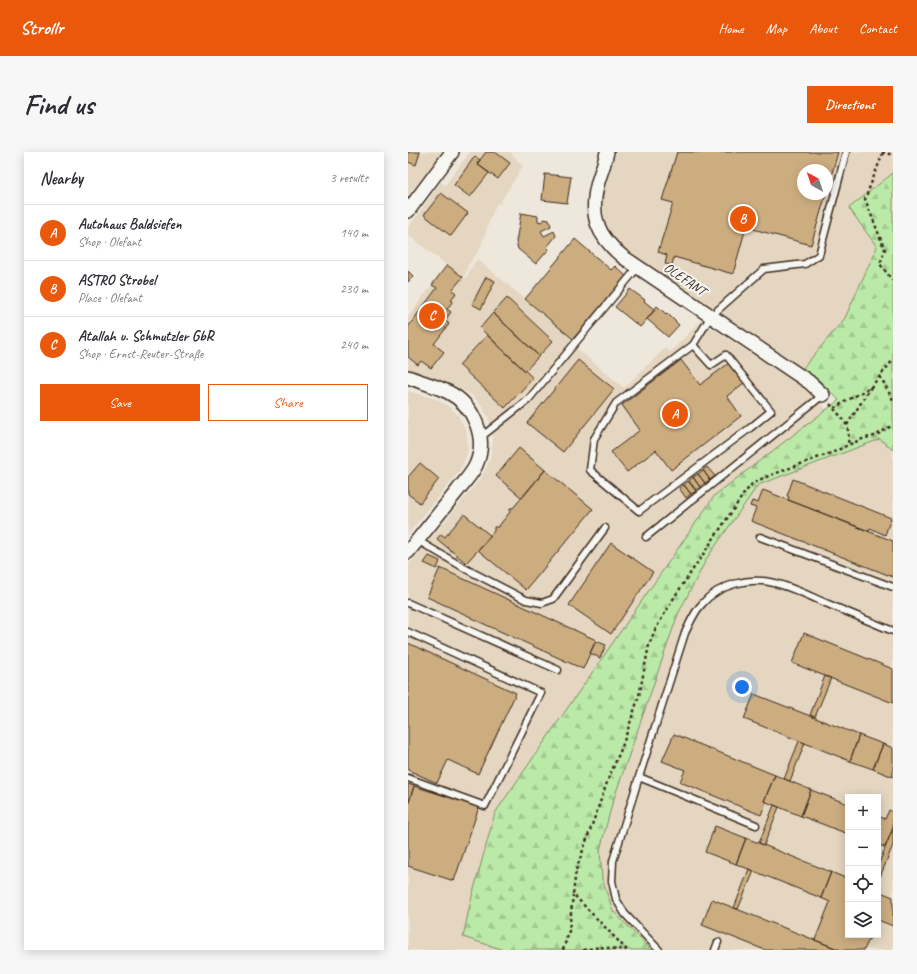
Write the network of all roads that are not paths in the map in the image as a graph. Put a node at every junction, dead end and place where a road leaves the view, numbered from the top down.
1 (452, 152) edge
2 (607, 152) edge
3 (846, 152) edge
4 (409, 207) edge
5 (638, 267) junction
6 (711, 316) junction
7 (693, 345) junction
8 (408, 377) edge
9 (823, 395) joint
10 (481, 437) junction
11 (605, 528) dead end
12 (646, 537) dead end
13 (760, 537) dead end
14 (418, 540) junction
15 (408, 552) edge
16 (893, 587) edge
17 (408, 603) edge
18 (893, 630) edge
19 (408, 632) edge
20 (558, 670) dead end
21 (639, 777) junction
22 (408, 778) edge
23 (756, 825) dead end
24 (718, 942) dead end
25 (659, 950) edge
26 (715, 950) edge

1 - 4 street
2 - 5 street, OLEFANT
3 - 6 lane
5 - 6 street, OLEFANT
5 - 10 lane
6 - 7 lane
6 - 9 street, OLEFANT
7 - 7 lane
8 - 10 street
9 - 12 lane
10 - 14 street
11 - 14 lane
13 - 16 lane
14 - 15 street
17 - 20 lane
18 - 21 lane
19 - 22 lane
21 - 23 lane
21 - 25 lane
24 - 26 lane

